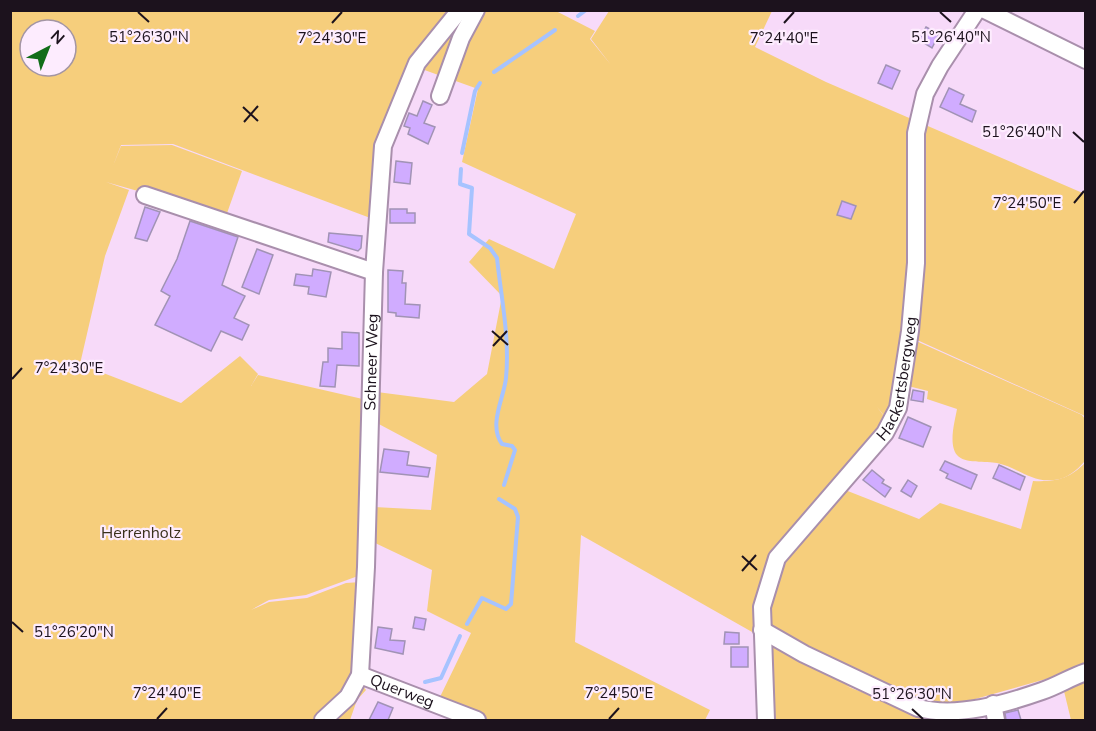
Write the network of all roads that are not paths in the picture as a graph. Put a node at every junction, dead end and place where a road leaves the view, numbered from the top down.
1 (460, 10) edge
2 (476, 10) edge
3 (977, 10) edge
4 (985, 10) edge
5 (1086, 60) edge
6 (440, 96) dead end
7 (145, 195) dead end
8 (374, 272) junction
9 (762, 630) junction
10 (1086, 672) edge
11 (360, 675) junction
12 (993, 704) junction
13 (323, 720) edge
14 (477, 720) edge
15 (766, 720) edge
16 (996, 720) edge

1 - 8 street, Schneer Weg
2 - 6 street
3 - 9 street, Hackertsbergweg
4 - 5 street
7 - 8 street
8 - 11 street, Schneer Weg
9 - 12 street
9 - 15 street, Hackertsbergweg
10 - 12 street
11 - 13 street, Schneer Weg
11 - 14 street, Querweg
12 - 16 street

